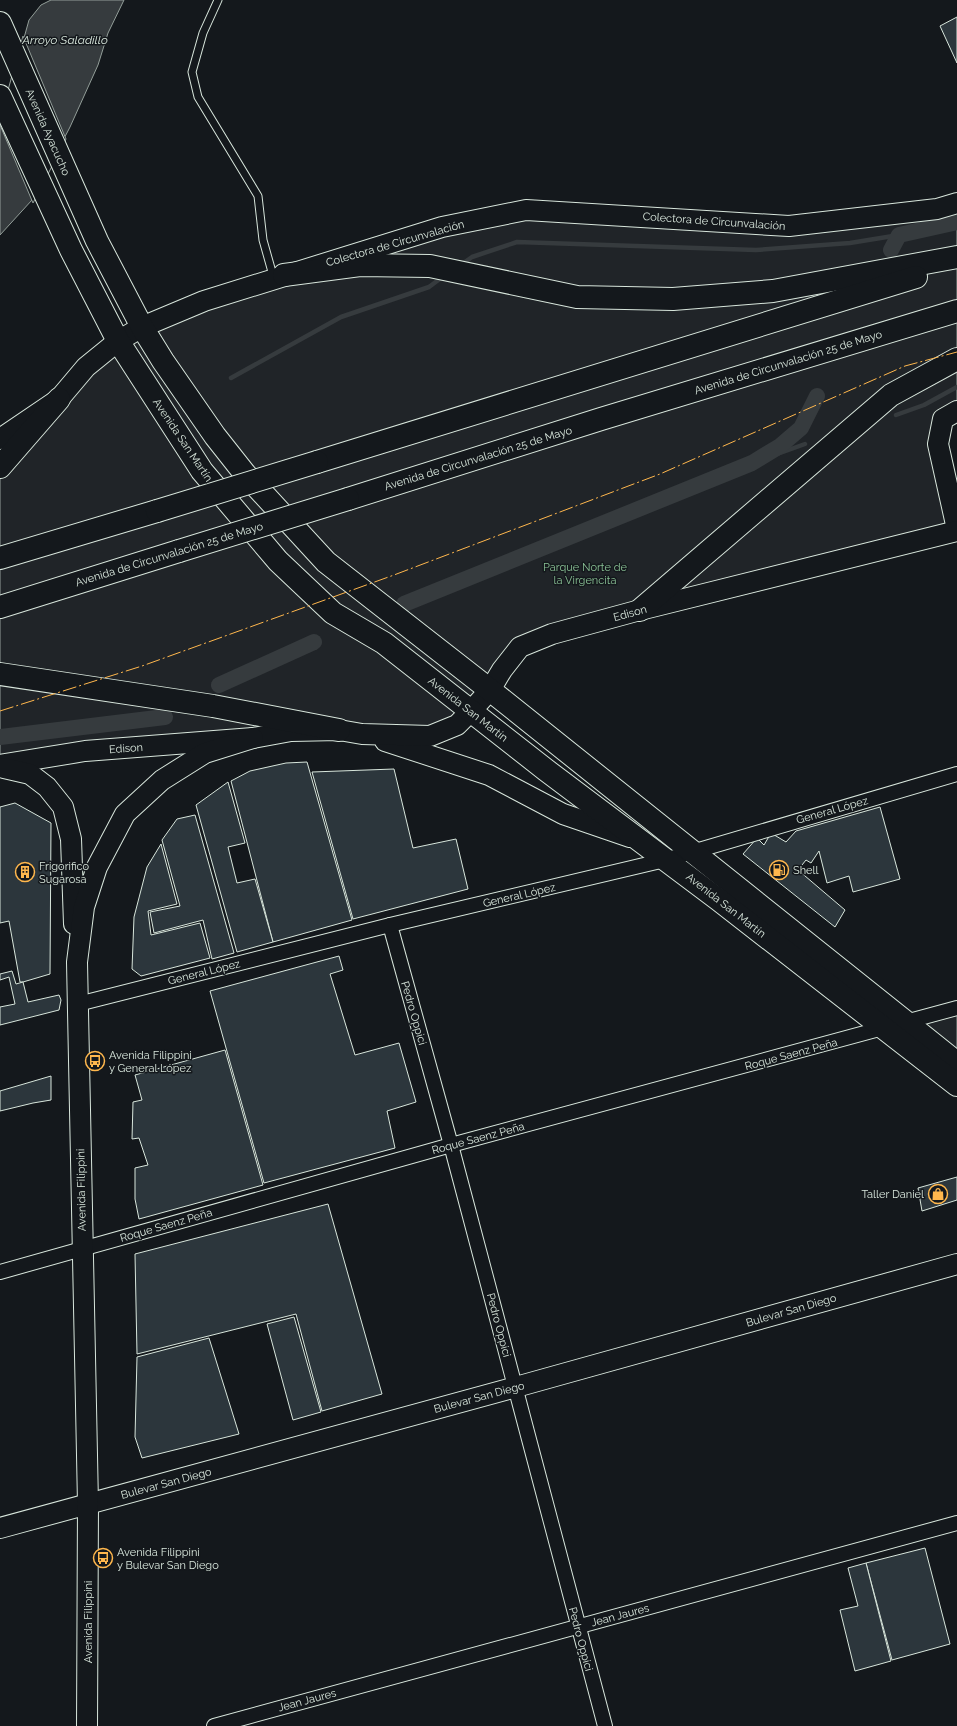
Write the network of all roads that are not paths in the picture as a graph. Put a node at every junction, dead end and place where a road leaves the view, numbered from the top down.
1 (218, 0) edge
2 (0, 23) edge
3 (0, 96) edge
4 (957, 203) edge
5 (97, 241) joint
6 (957, 257) edge
7 (957, 265) edge
8 (279, 277) junction
9 (957, 310) edge
10 (142, 327) junction
11 (118, 340) junction
12 (957, 359) edge
13 (59, 399) junction
14 (950, 415) edge
15 (0, 439) edge
16 (0, 467) edge
17 (957, 530) edge
18 (0, 558) edge
19 (0, 607) edge
20 (640, 610) junction
21 (0, 674) edge
22 (490, 690) junction
23 (471, 712) junction
24 (339, 730) junction
25 (362, 734) junction
26 (253, 738) junction
27 (0, 767) edge
28 (957, 774) edge
29 (636, 839) junction
30 (691, 851) junction
31 (666, 860) junction
32 (390, 925) junction
33 (77, 962) junction
34 (78, 1004) junction
35 (957, 1008) edge
36 (905, 1023) junction
37 (884, 1029) junction
38 (957, 1063) edge
39 (957, 1086) edge
40 (451, 1145) junction
41 (82, 1249) junction
42 (957, 1264) edge
43 (0, 1272) edge
44 (516, 1388) junction
45 (88, 1504) junction
46 (957, 1523) edge
47 (0, 1528) edge
48 (578, 1627) junction
49 (87, 1726) edge
50 (214, 1726) edge
51 (605, 1726) edge

1 - 8 lane
2 - 5 main road, Avenida Ayacucho
3 - 11 main road, Avenida San Martín
4 - 8 main road, Colectora de Circunvalación
5 - 10 main road, Avenida San Martín
6 - 8 main road
7 - 18 main road, bridge
8 - 10 main road, Colectora de Circunvalación
9 - 19 main road, Avenida de Circunvalación 25 de Mayo, bridge
10 - 11 main road, Colectora de Circunvalación
10 - 22 main road, Avenida San Martín
11 - 13 main road, Colectora de Circunvalación
11 - 23 main road, Avenida San Martín
12 - 20 main road
13 - 15 main road, Colectora de Circunvalación
13 - 16 main road
14 - 17 main road
17 - 20 main road, Edison
20 - 22 main road, Edison
21 - 24 main road
22 - 23 main road, Edison
22 - 30 main road, Avenida San Martín
23 - 25 main road, Edison
23 - 29 main road, Avenida San Martín
24 - 25 main road, Edison
24 - 26 main road, Edison
25 - 29 main road
26 - 27 main road, Edison
26 - 33 main road, Avenida Filippini
27 - 33 main road
28 - 30 street, General López
29 - 31 main road, Avenida San Martín
30 - 31 street, General López
30 - 36 main road, Avenida San Martín
31 - 32 street, General López
31 - 37 main road, Avenida San Martín
32 - 34 street, General López
32 - 40 street, Pedro Oppici
33 - 34 main road, Avenida Filippini
34 - 41 main road, Avenida Filippini
35 - 36 street, Roque Saenz Peña
36 - 37 street, Roque Saenz Peña
36 - 38 main road, Avenida San Martín
37 - 39 main road, Avenida San Martín
37 - 40 street, Roque Saenz Peña
40 - 41 street, Roque Saenz Peña
40 - 44 street, Pedro Oppici
41 - 43 street, Roque Saenz Peña
41 - 45 main road, Avenida Filippini
42 - 44 main road, Bulevar San Diego
44 - 45 main road, Bulevar San Diego
44 - 48 street, Pedro Oppici
45 - 47 main road, Bulevar San Diego
45 - 49 main road, Avenida Filippini
46 - 48 street, Jean Jaures
48 - 50 street, Jean Jaures
48 - 51 street, Pedro Oppici

